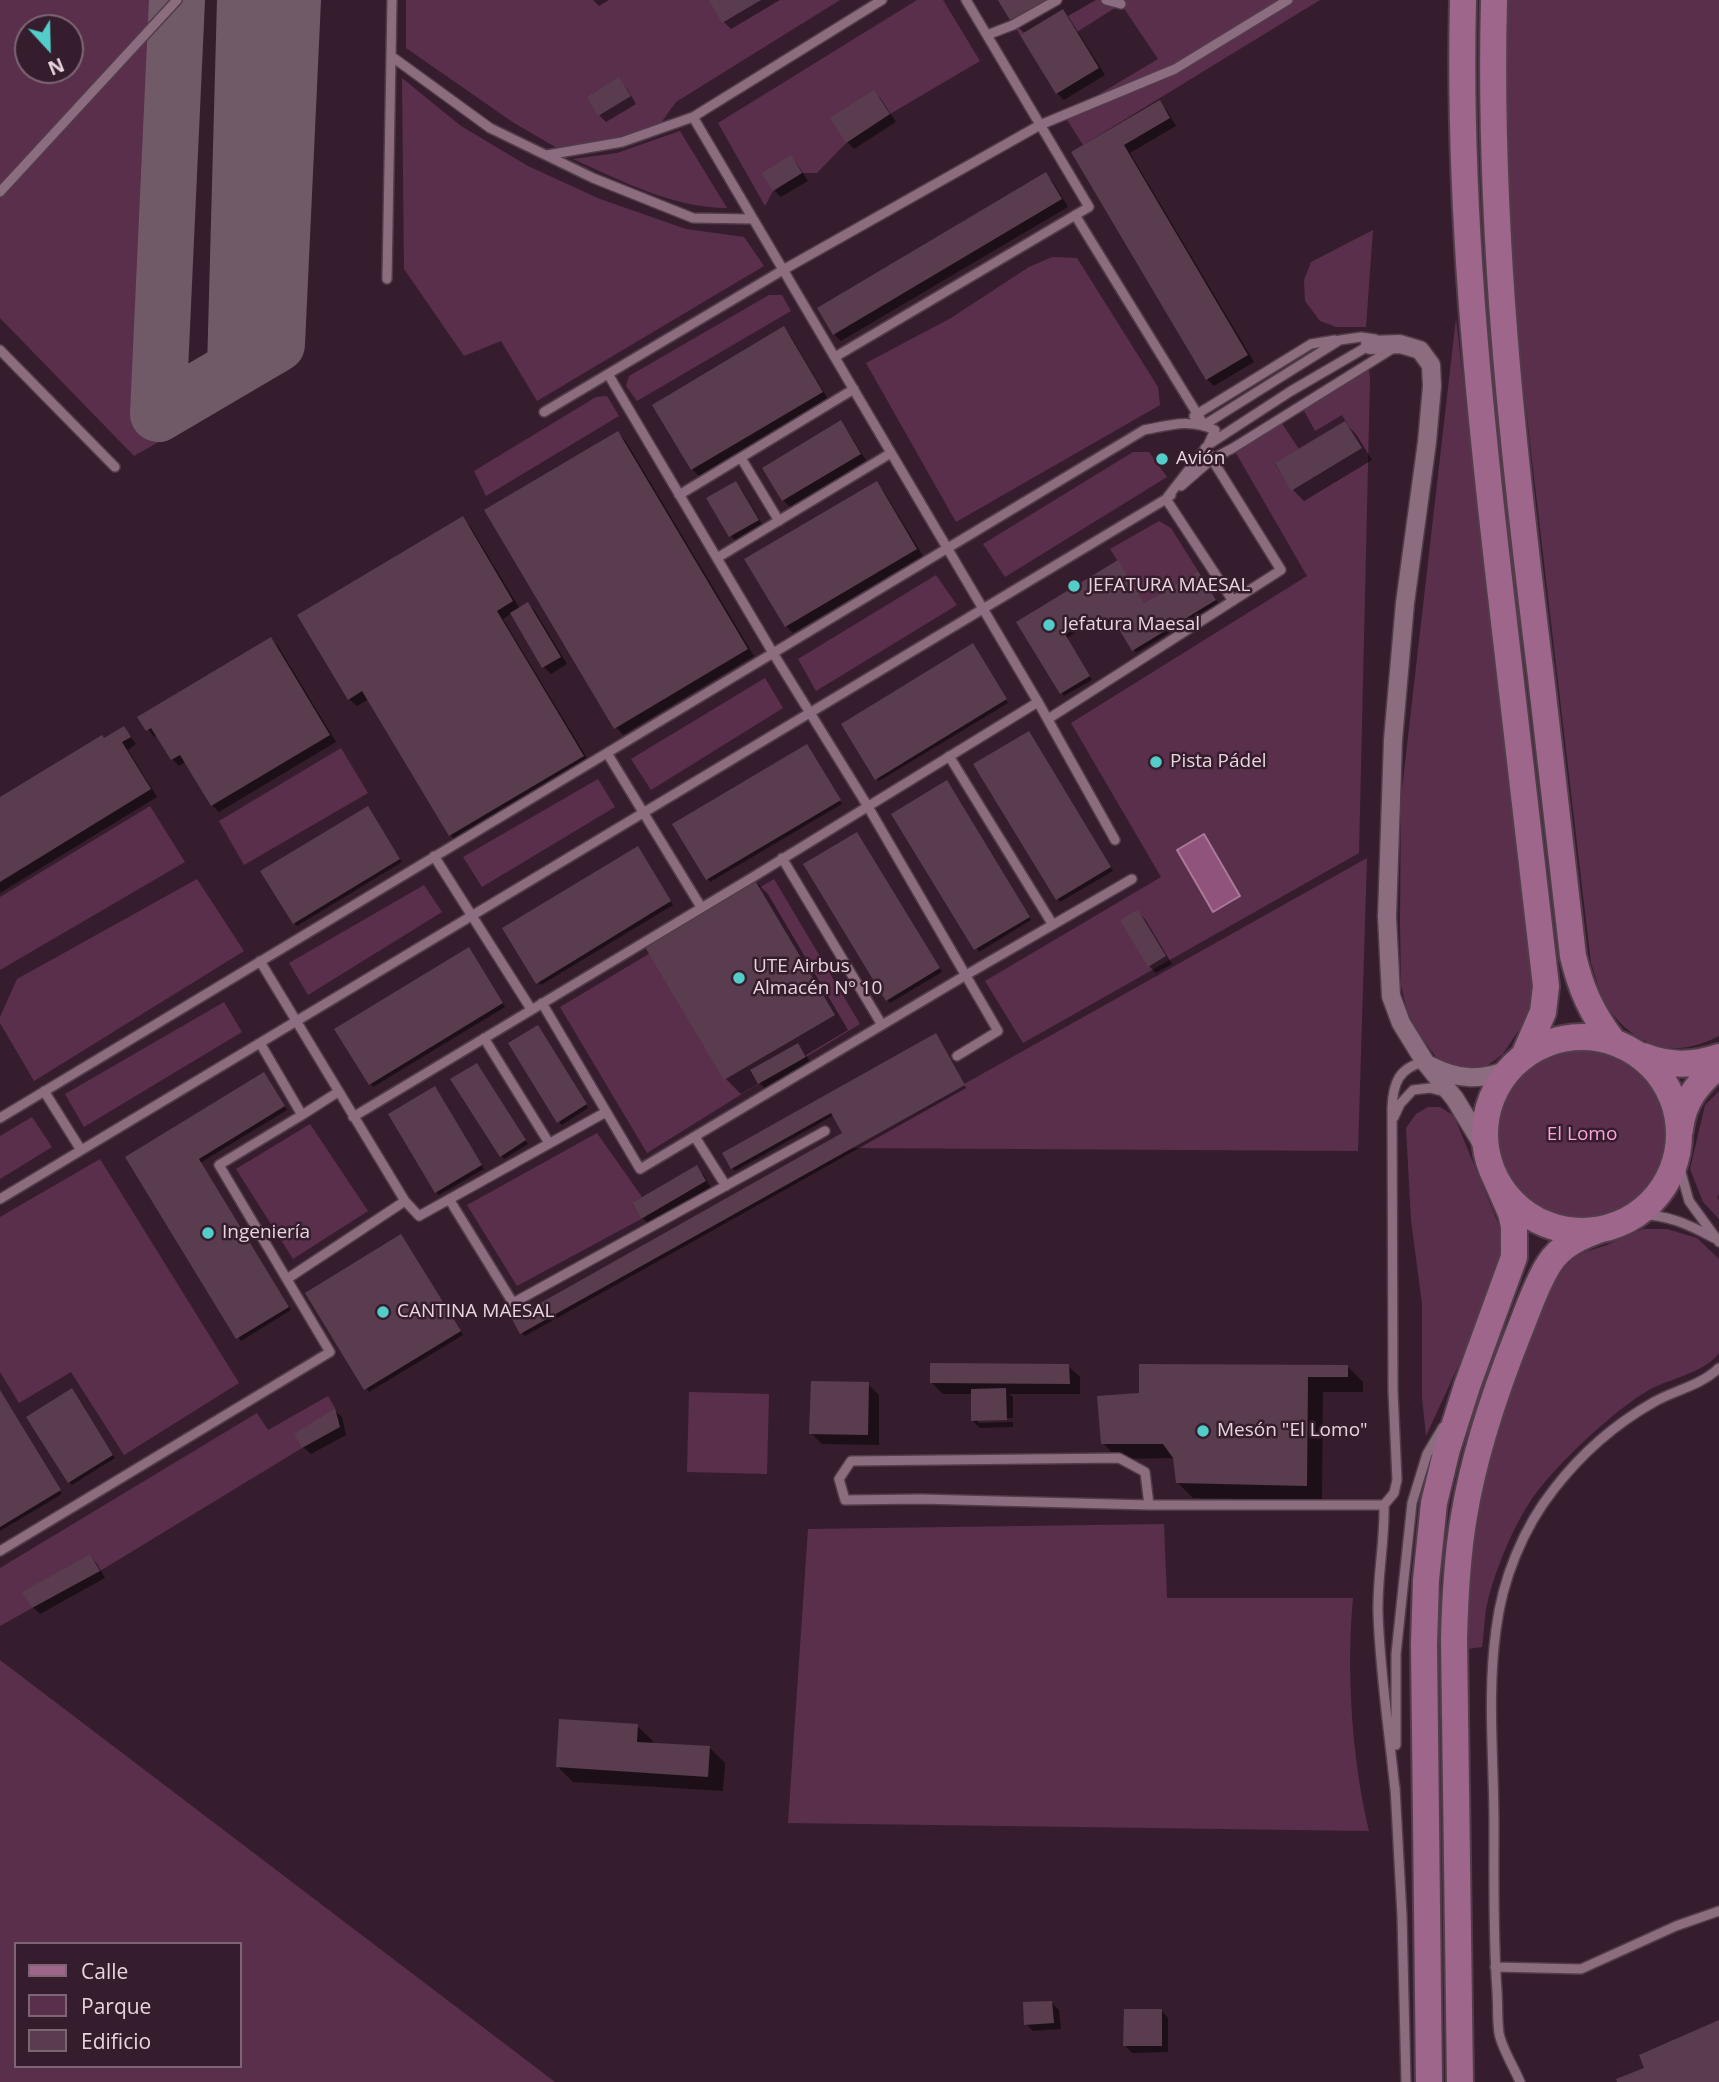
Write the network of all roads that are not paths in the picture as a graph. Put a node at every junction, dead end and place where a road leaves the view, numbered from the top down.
1 (177, 0) edge
2 (392, 0) edge
3 (882, 0) edge
4 (967, 0) edge
5 (1057, 0) edge
6 (1107, 0) edge
7 (1288, 0) edge
8 (1464, 0) edge
9 (1493, 0) edge
10 (1121, 4) dead end
11 (987, 35) junction
12 (391, 56) junction
13 (693, 117) junction
14 (1040, 125) junction
15 (545, 155) junction
16 (0, 192) edge
17 (1074, 215) junction
18 (753, 219) junction
19 (783, 270) junction
20 (387, 279) dead end
21 (1340, 340) junction
22 (1400, 344) junction
23 (1370, 345) joint
24 (0, 350) edge
25 (835, 357) junction
26 (608, 374) junction
27 (854, 389) junction
28 (544, 412) dead end
29 (1185, 422) junction
30 (1204, 425) junction
31 (1207, 447) junction
32 (891, 453) junction
33 (741, 458) junction
34 (1212, 459) junction
35 (115, 467) dead end
36 (679, 495) junction
37 (1166, 499) junction
38 (779, 521) junction
39 (947, 548) junction
40 (717, 558) junction
41 (1233, 601) junction
42 (984, 608) junction
43 (773, 653) junction
44 (1038, 702) junction
45 (810, 713) junction
46 (1048, 719) junction
47 (607, 752) junction
48 (949, 756) junction
49 (867, 805) junction
50 (642, 813) junction
51 (1115, 840) dead end
52 (434, 856) junction
53 (782, 858) junction
54 (1132, 879) dead end
55 (701, 907) junction
56 (472, 916) junction
57 (1053, 925) junction
58 (260, 961) junction
59 (966, 975) junction
60 (542, 1003) junction
61 (531, 1009) junction
62 (295, 1022) junction
63 (882, 1025) junction
64 (484, 1038) junction
65 (1612, 1040) junction
66 (260, 1043) junction
67 (957, 1056) dead end
68 (1641, 1056) junction
69 (1719, 1057) edge
70 (1425, 1062) junction
71 (1517, 1063) junction
72 (1719, 1065) edge
73 (44, 1091) junction
74 (338, 1091) junction
75 (1455, 1099) junction
76 (606, 1111) junction
77 (302, 1115) junction
78 (0, 1118) edge
79 (353, 1118) junction
80 (1392, 1122) junction
81 (825, 1131) dead end
82 (695, 1137) junction
83 (549, 1143) junction
84 (1678, 1145) junction
85 (81, 1150) junction
86 (1492, 1169) junction
87 (726, 1186) junction
88 (0, 1199) edge
89 (449, 1199) junction
90 (405, 1201) junction
91 (1636, 1213) junction
92 (1601, 1229) junction
93 (1718, 1240) edge
94 (287, 1279) junction
95 (1719, 1368) edge
96 (1466, 1386) junction
97 (1149, 1505) junction
98 (1384, 1505) junction
99 (0, 1551) edge
100 (1395, 1790) junction
101 (1719, 1911) edge
102 (1495, 1967) junction
103 (1406, 2082) edge
104 (1429, 2082) edge
105 (1460, 2082) edge
106 (1520, 2082) edge

1 - 16 lane
2 - 12 lane
3 - 13 lane
4 - 11 lane
5 - 11 lane
6 - 10 lane
7 - 14 lane
8 - 71 main road
9 - 65 main road
11 - 14 lane
12 - 15 lane
12 - 20 lane
13 - 15 lane
13 - 18 lane
14 - 17 lane
14 - 19 lane
15 - 18 lane
17 - 25 lane
17 - 30 lane
18 - 19 lane
19 - 25 lane
19 - 26 lane
21 - 22 lane
21 - 29 lane
21 - 30 lane
22 - 23 street
22 - 34 lane
22 - 70 street
23 - 31 lane
24 - 35 lane
25 - 27 lane
26 - 28 lane
26 - 36 lane
27 - 32 lane
27 - 33 lane
29 - 30 lane
29 - 39 lane
30 - 31 lane
31 - 34 lane
31 - 37 lane
32 - 38 lane
32 - 39 lane
33 - 36 lane
33 - 38 lane
34 - 37 lane
34 - 41 lane
36 - 40 lane
37 - 41 lane
37 - 42 lane
38 - 40 lane
39 - 42 lane
39 - 43 lane
40 - 43 lane
41 - 46 lane
42 - 44 lane
42 - 45 lane
43 - 45 lane
43 - 47 lane
44 - 46 lane
44 - 48 lane
45 - 49 lane
45 - 50 lane
46 - 51 lane
47 - 50 lane
47 - 52 lane
48 - 49 lane
48 - 57 lane
49 - 53 lane
49 - 59 lane
50 - 55 lane
50 - 56 lane
52 - 56 lane
52 - 58 lane
53 - 55 lane
53 - 63 lane
54 - 57 lane
55 - 60 lane
56 - 61 lane
56 - 62 lane
57 - 59 lane
58 - 62 lane
58 - 73 lane
59 - 63 lane
59 - 67 lane
60 - 61 lane
60 - 76 lane
61 - 64 lane
62 - 66 lane
62 - 74 lane
63 - 82 lane
64 - 79 lane
64 - 83 lane
65 - 68 main road
65 - 71 main road
66 - 77 lane
66 - 85 lane
68 - 69 main road
68 - 84 main road
70 - 71 street
70 - 75 street
70 - 80 lane
71 - 86 main road
72 - 84 main road
73 - 78 lane
73 - 85 lane
74 - 77 lane
74 - 79 lane
75 - 80 lane
75 - 86 street
76 - 82 lane
76 - 83 lane
77 - 94 lane
79 - 90 lane
80 - 98 lane
81 - 87 lane
82 - 87 lane
83 - 89 lane
84 - 91 main road
84 - 93 lane
85 - 88 lane
86 - 92 main road
86 - 96 main road
87 - 89 lane
89 - 90 lane
90 - 94 lane
91 - 92 main road
91 - 93 lane
92 - 105 main road
94 - 99 lane
95 - 102 lane
96 - 100 lane
96 - 104 main road
97 - 97 lane
97 - 98 lane
98 - 100 lane
100 - 103 lane
101 - 102 lane
102 - 106 lane

